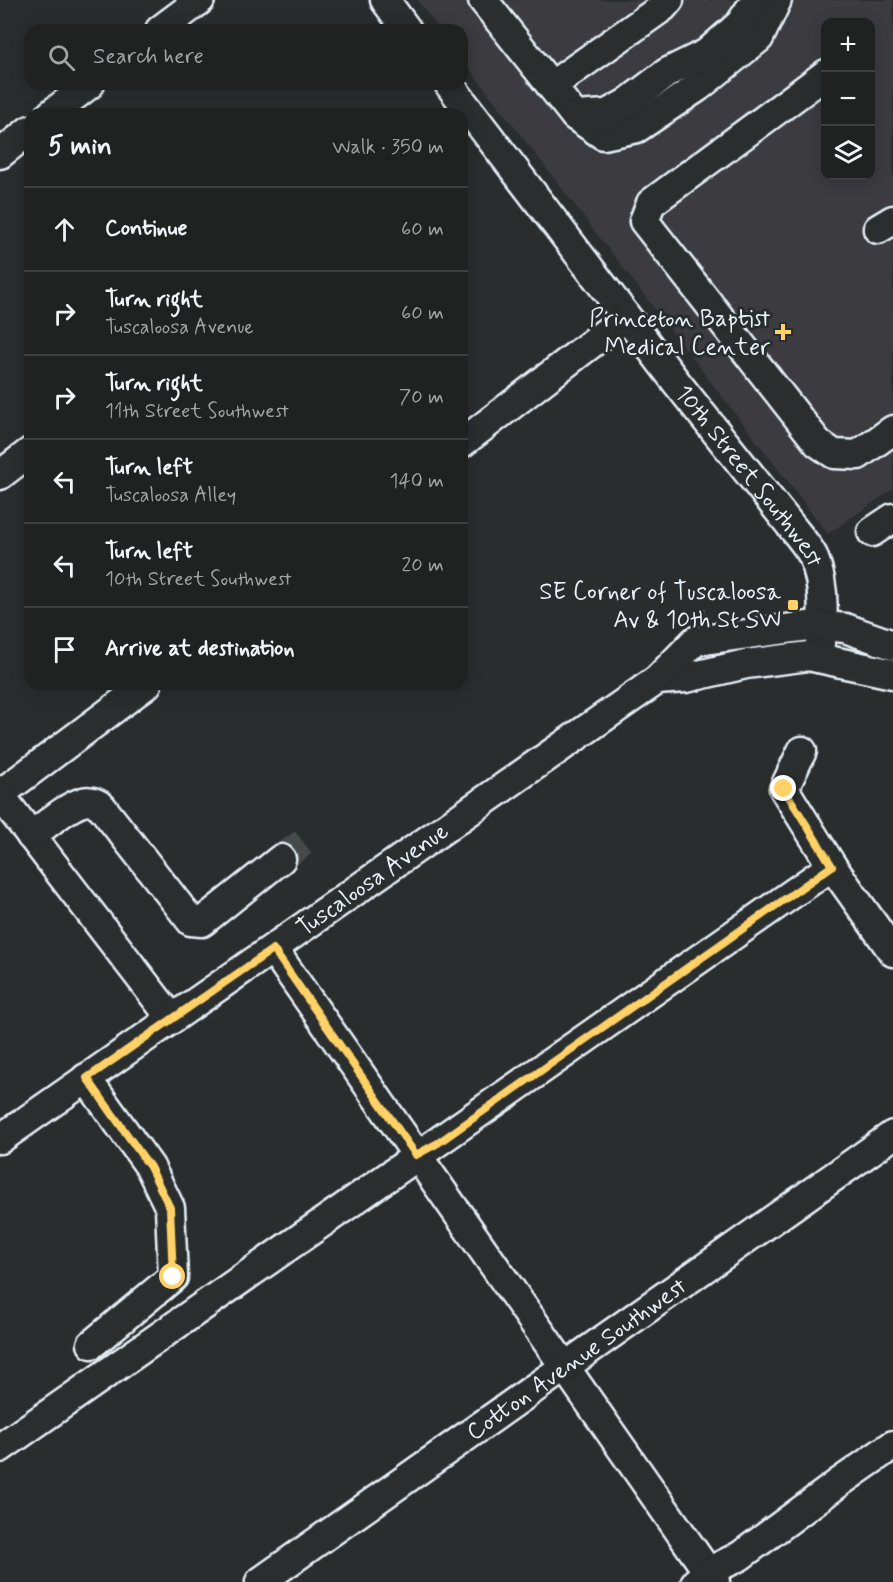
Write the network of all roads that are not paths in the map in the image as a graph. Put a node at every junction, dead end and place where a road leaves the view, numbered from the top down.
1 (200, 0) edge
2 (385, 0) edge
3 (483, 0) edge
4 (669, 0) edge
5 (775, 2) edge
6 (168, 24) edge
7 (403, 24) edge
8 (821, 77) edge
9 (551, 86) junction
10 (82, 90) edge
11 (452, 90) edge
12 (59, 108) edge
13 (462, 108) edge
14 (575, 116) junction
15 (468, 119) edge
16 (24, 135) edge
17 (0, 154) edge
18 (626, 317) junction
19 (893, 430) edge
20 (468, 438) edge
21 (24, 457) edge
22 (0, 475) edge
23 (822, 626) junction
24 (893, 645) edge
25 (818, 658) junction
26 (893, 674) edge
27 (657, 680) junction
28 (139, 690) edge
29 (802, 752) dead end
30 (0, 794) edge
31 (31, 836) junction
32 (281, 859) tunnel mouth
33 (832, 866) junction
34 (273, 949) junction
35 (893, 952) edge
36 (172, 1019) junction
37 (87, 1078) junction
38 (893, 1136) edge
39 (0, 1139) edge
40 (416, 1155) junction
41 (92, 1344) dead end
42 (565, 1367) junction
43 (893, 1445) edge
44 (0, 1448) edge
45 (707, 1579) edge
46 (260, 1582) edge

1 - 6 street
2 - 7 street
3 - 9 street
4 - 9 street
5 - 14 street
5 - 14 street
8 - 19 street
9 - 14 street
10 - 12 street
11 - 13 street, 10th Street Southwest
15 - 18 street, 10th Street Southwest
16 - 17 street
18 - 20 street
18 - 23 street, 10th Street Southwest
21 - 22 street
23 - 24 street, Tuscaloosa Avenue
23 - 25 street, 10th Street Southwest
23 - 27 street, Tuscaloosa Avenue
25 - 26 street
25 - 27 street
27 - 34 street, Tuscaloosa Avenue
28 - 30 street
29 - 33 street
30 - 31 street
31 - 32 street
31 - 36 street
33 - 35 street
33 - 40 street
34 - 36 street, Tuscaloosa Avenue
34 - 40 street
36 - 37 street, Tuscaloosa Avenue
37 - 39 street, Tuscaloosa Avenue
37 - 41 street
38 - 42 street, Cotton Avenue Southwest
40 - 42 street
40 - 44 street
42 - 45 street
42 - 46 street, Cotton Avenue Southwest
43 - 45 street

